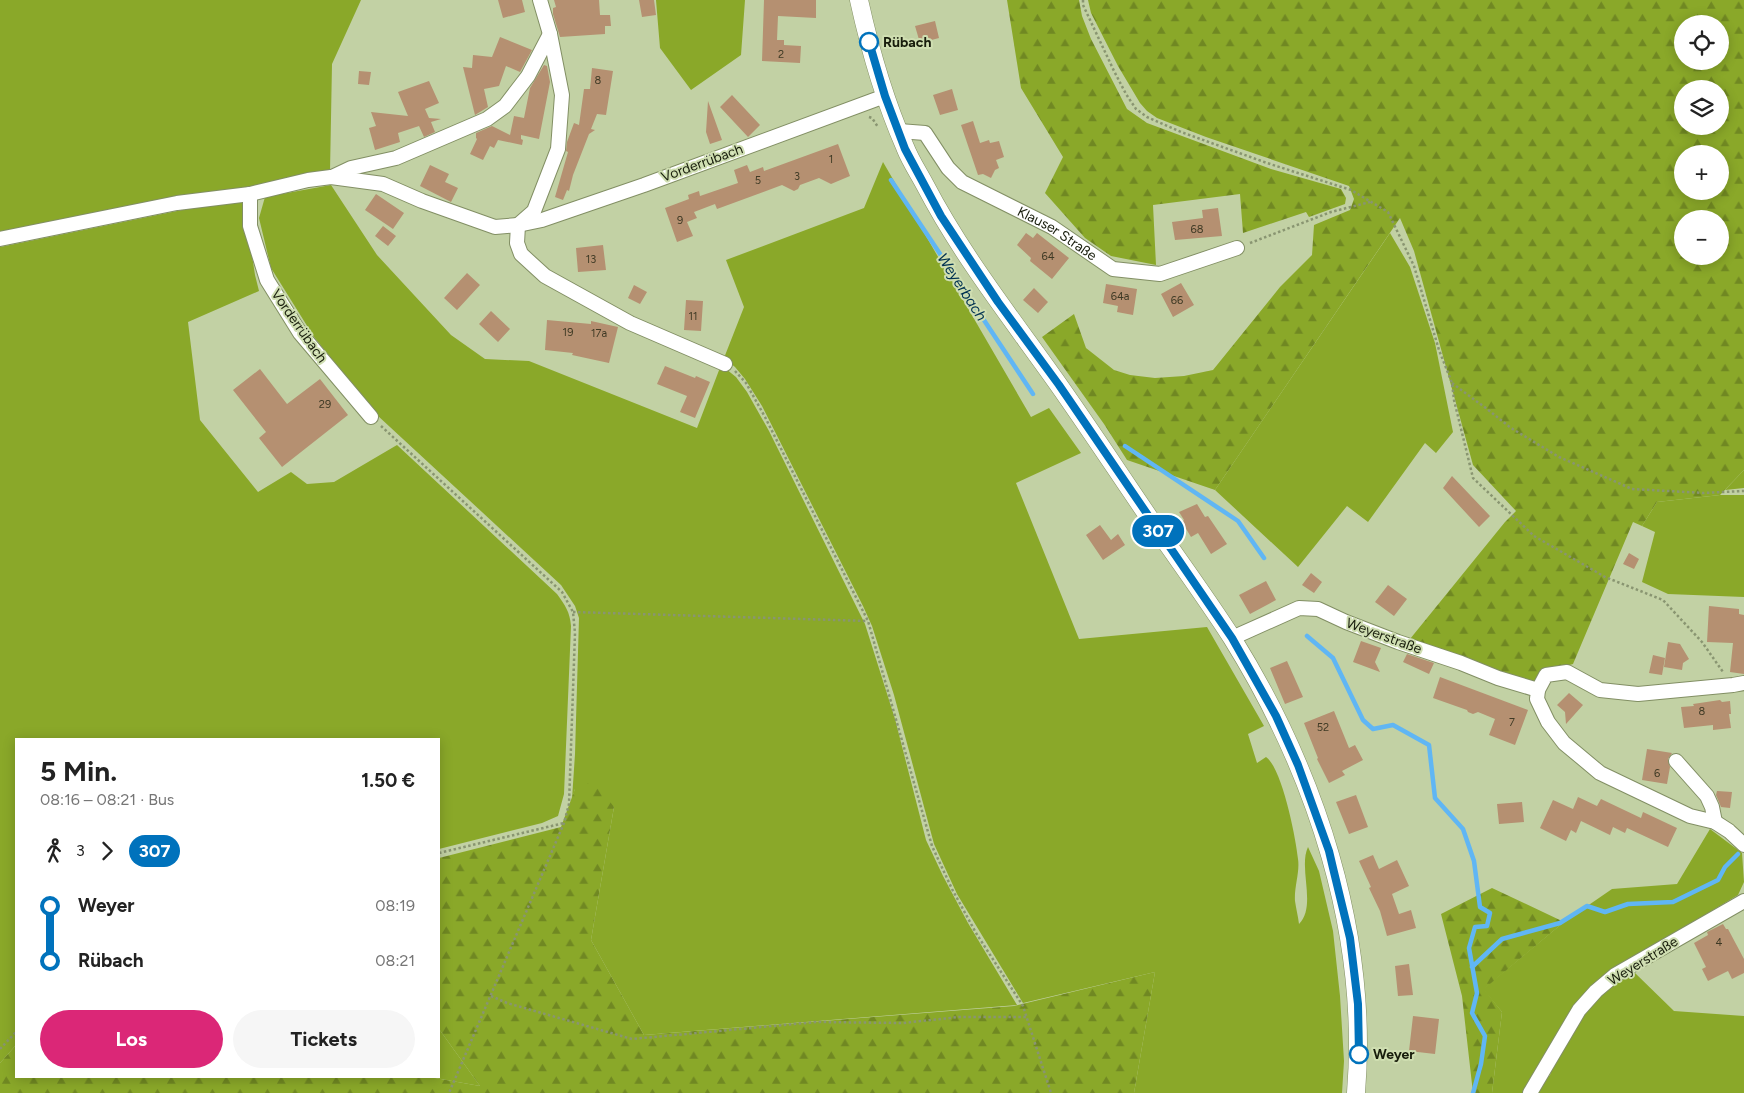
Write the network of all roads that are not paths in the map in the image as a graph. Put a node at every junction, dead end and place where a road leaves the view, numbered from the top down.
1 (540, 0) edge
2 (859, 0) edge
3 (550, 34) junction
4 (885, 96) junction
5 (898, 131) junction
6 (331, 177) junction
7 (250, 194) junction
8 (518, 225) junction
9 (0, 239) edge
10 (1237, 248) road end
11 (725, 364) road end
12 (370, 417) road end
13 (1232, 638) junction
14 (1738, 684) edge
15 (1538, 690) junction
16 (1676, 761) dead end
17 (1715, 822) junction
18 (1744, 845) edge
19 (1744, 901) edge
20 (1356, 1093) edge
21 (1530, 1093) edge

1 - 3 street
2 - 4 main road
3 - 6 street, Vorderrübach
3 - 8 street
4 - 5 main road
4 - 8 street, Vorderrübach
5 - 10 street, Klauser Straße
5 - 13 main road
6 - 7 street, Vorderrübach
6 - 8 street, Vorderrübach
7 - 9 street, Vorderrübach
7 - 12 street, Vorderrübach
8 - 11 street
13 - 15 street, Weyerstraße
13 - 20 main road
14 - 15 street
15 - 17 street
16 - 17 street
17 - 18 street
19 - 21 street, Weyerstraße

